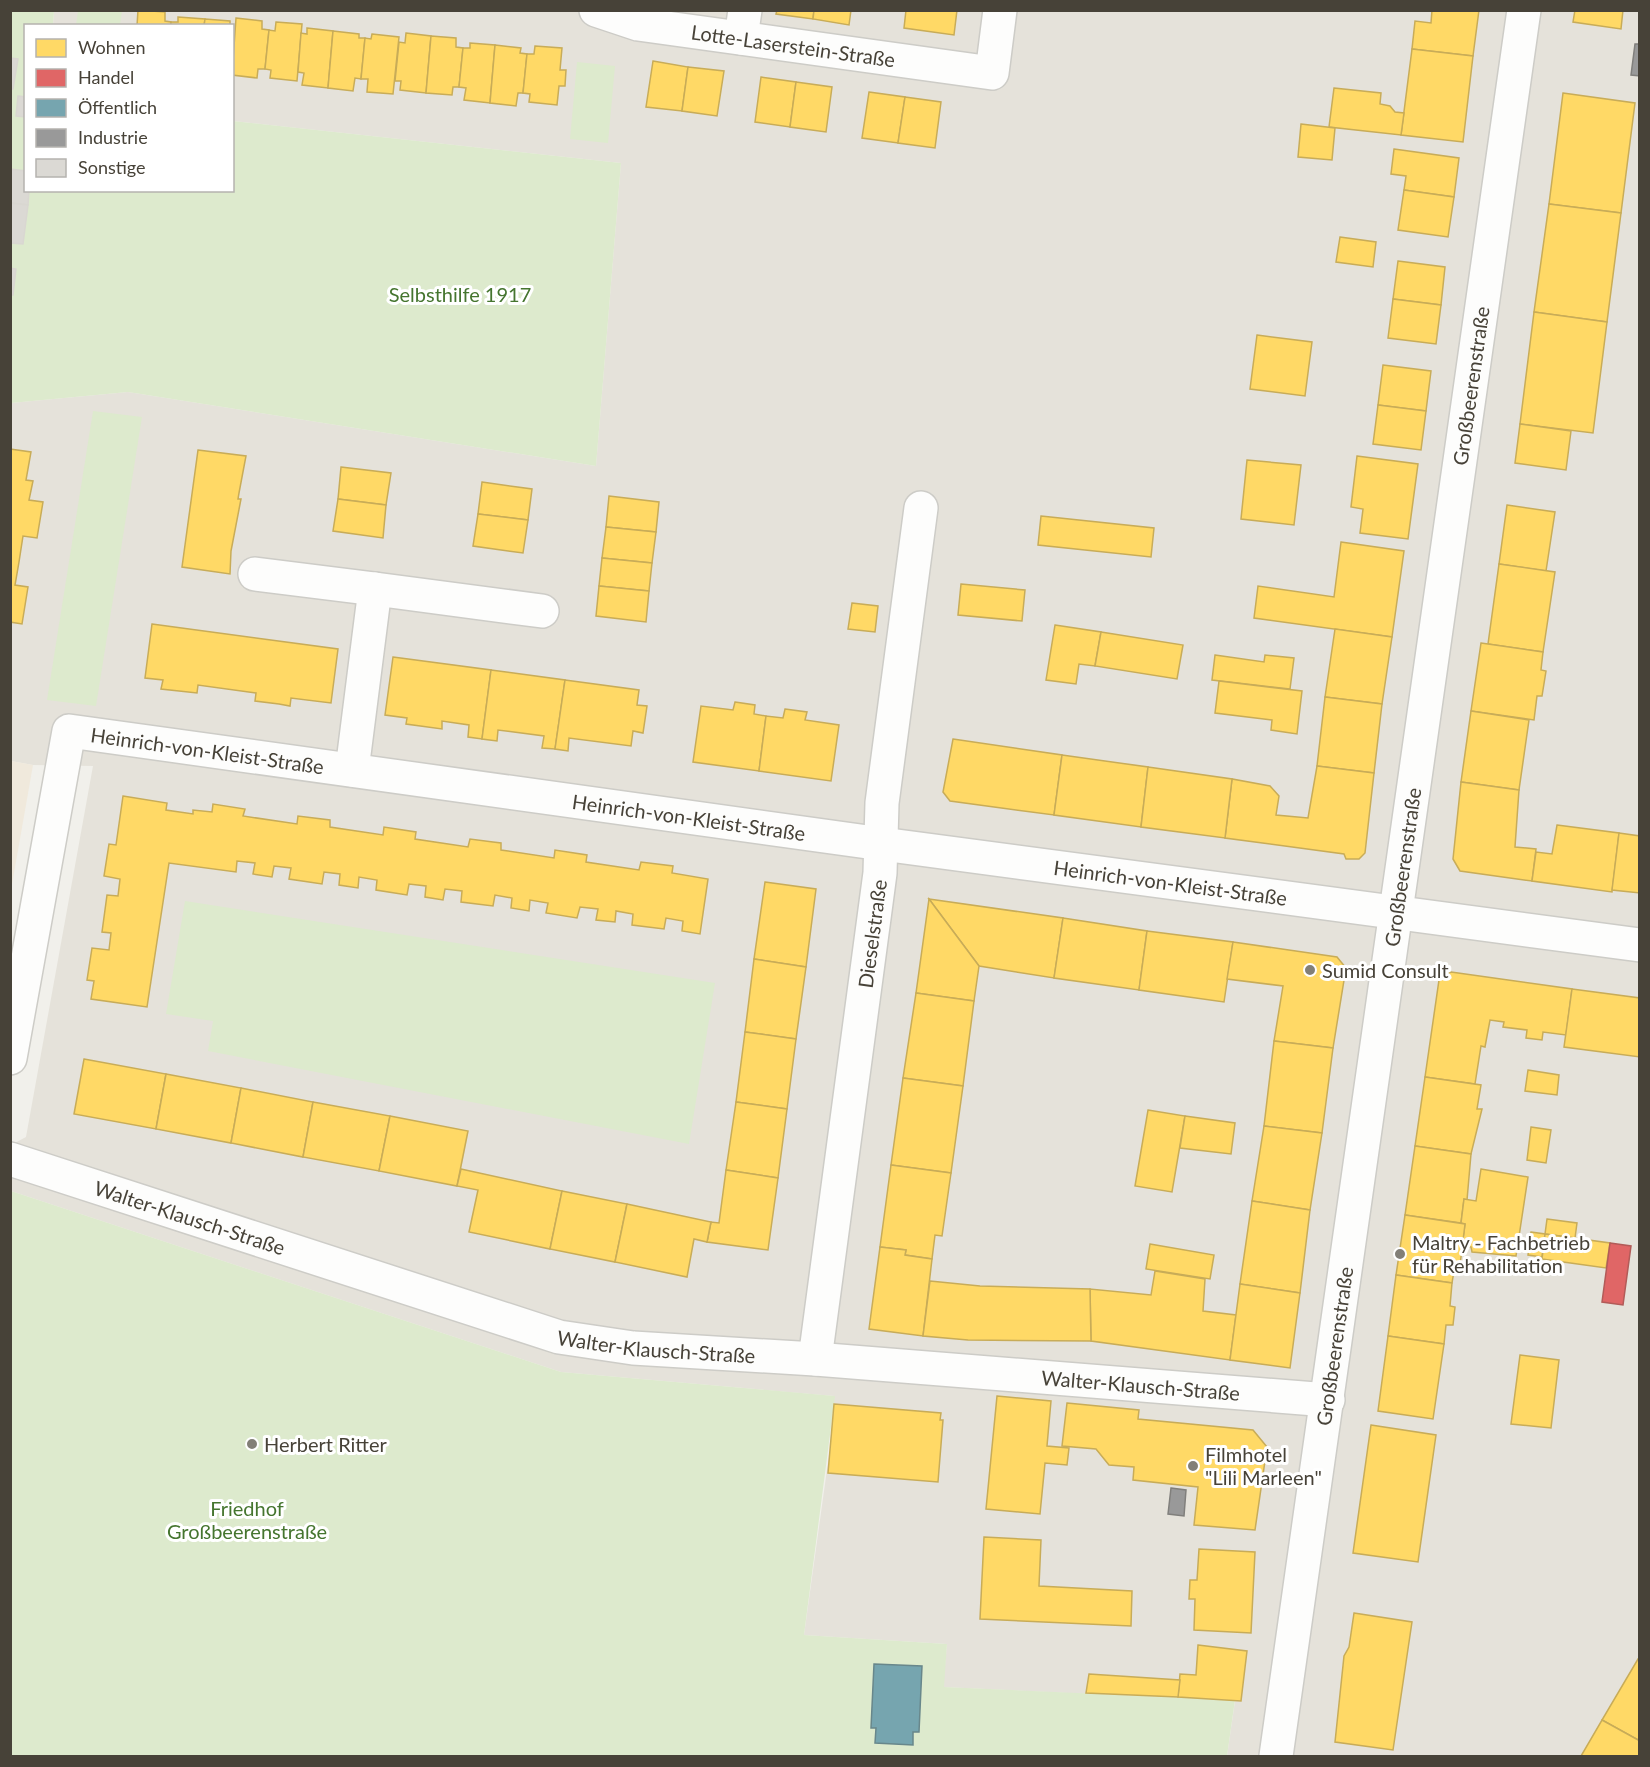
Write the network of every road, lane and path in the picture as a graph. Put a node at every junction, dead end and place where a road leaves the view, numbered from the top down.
1 (596, 10) edge
2 (1000, 10) edge
3 (1524, 10) edge
4 (743, 24) edge
5 (921, 508) dead end
6 (255, 574) dead end
7 (375, 589) junction
8 (542, 611) dead end
9 (351, 770) junction
10 (882, 844) junction
11 (1397, 911) junction
12 (1640, 945) edge
13 (10, 1058) edge
14 (10, 1160) edge
15 (815, 1359) junction
16 (1328, 1400) junction
17 (1276, 1756) edge

1 - 4 street, Lotte-Laserstein-Straße
2 - 4 street, Lotte-Laserstein-Straße
3 - 11 street, Großbeerenstraße
5 - 10 street, Dieselstraße
6 - 7 street
7 - 8 street
7 - 9 street
9 - 10 street, Heinrich-von-Kleist-Straße
9 - 13 street, Heinrich-von-Kleist-Straße
10 - 11 street, Heinrich-von-Kleist-Straße
10 - 15 street, Dieselstraße
11 - 12 street, Heinrich-von-Kleist-Straße
11 - 16 street, Großbeerenstraße
14 - 15 street, Walter-Klausch-Straße
15 - 16 street, Walter-Klausch-Straße
16 - 17 street, Großbeerenstraße

